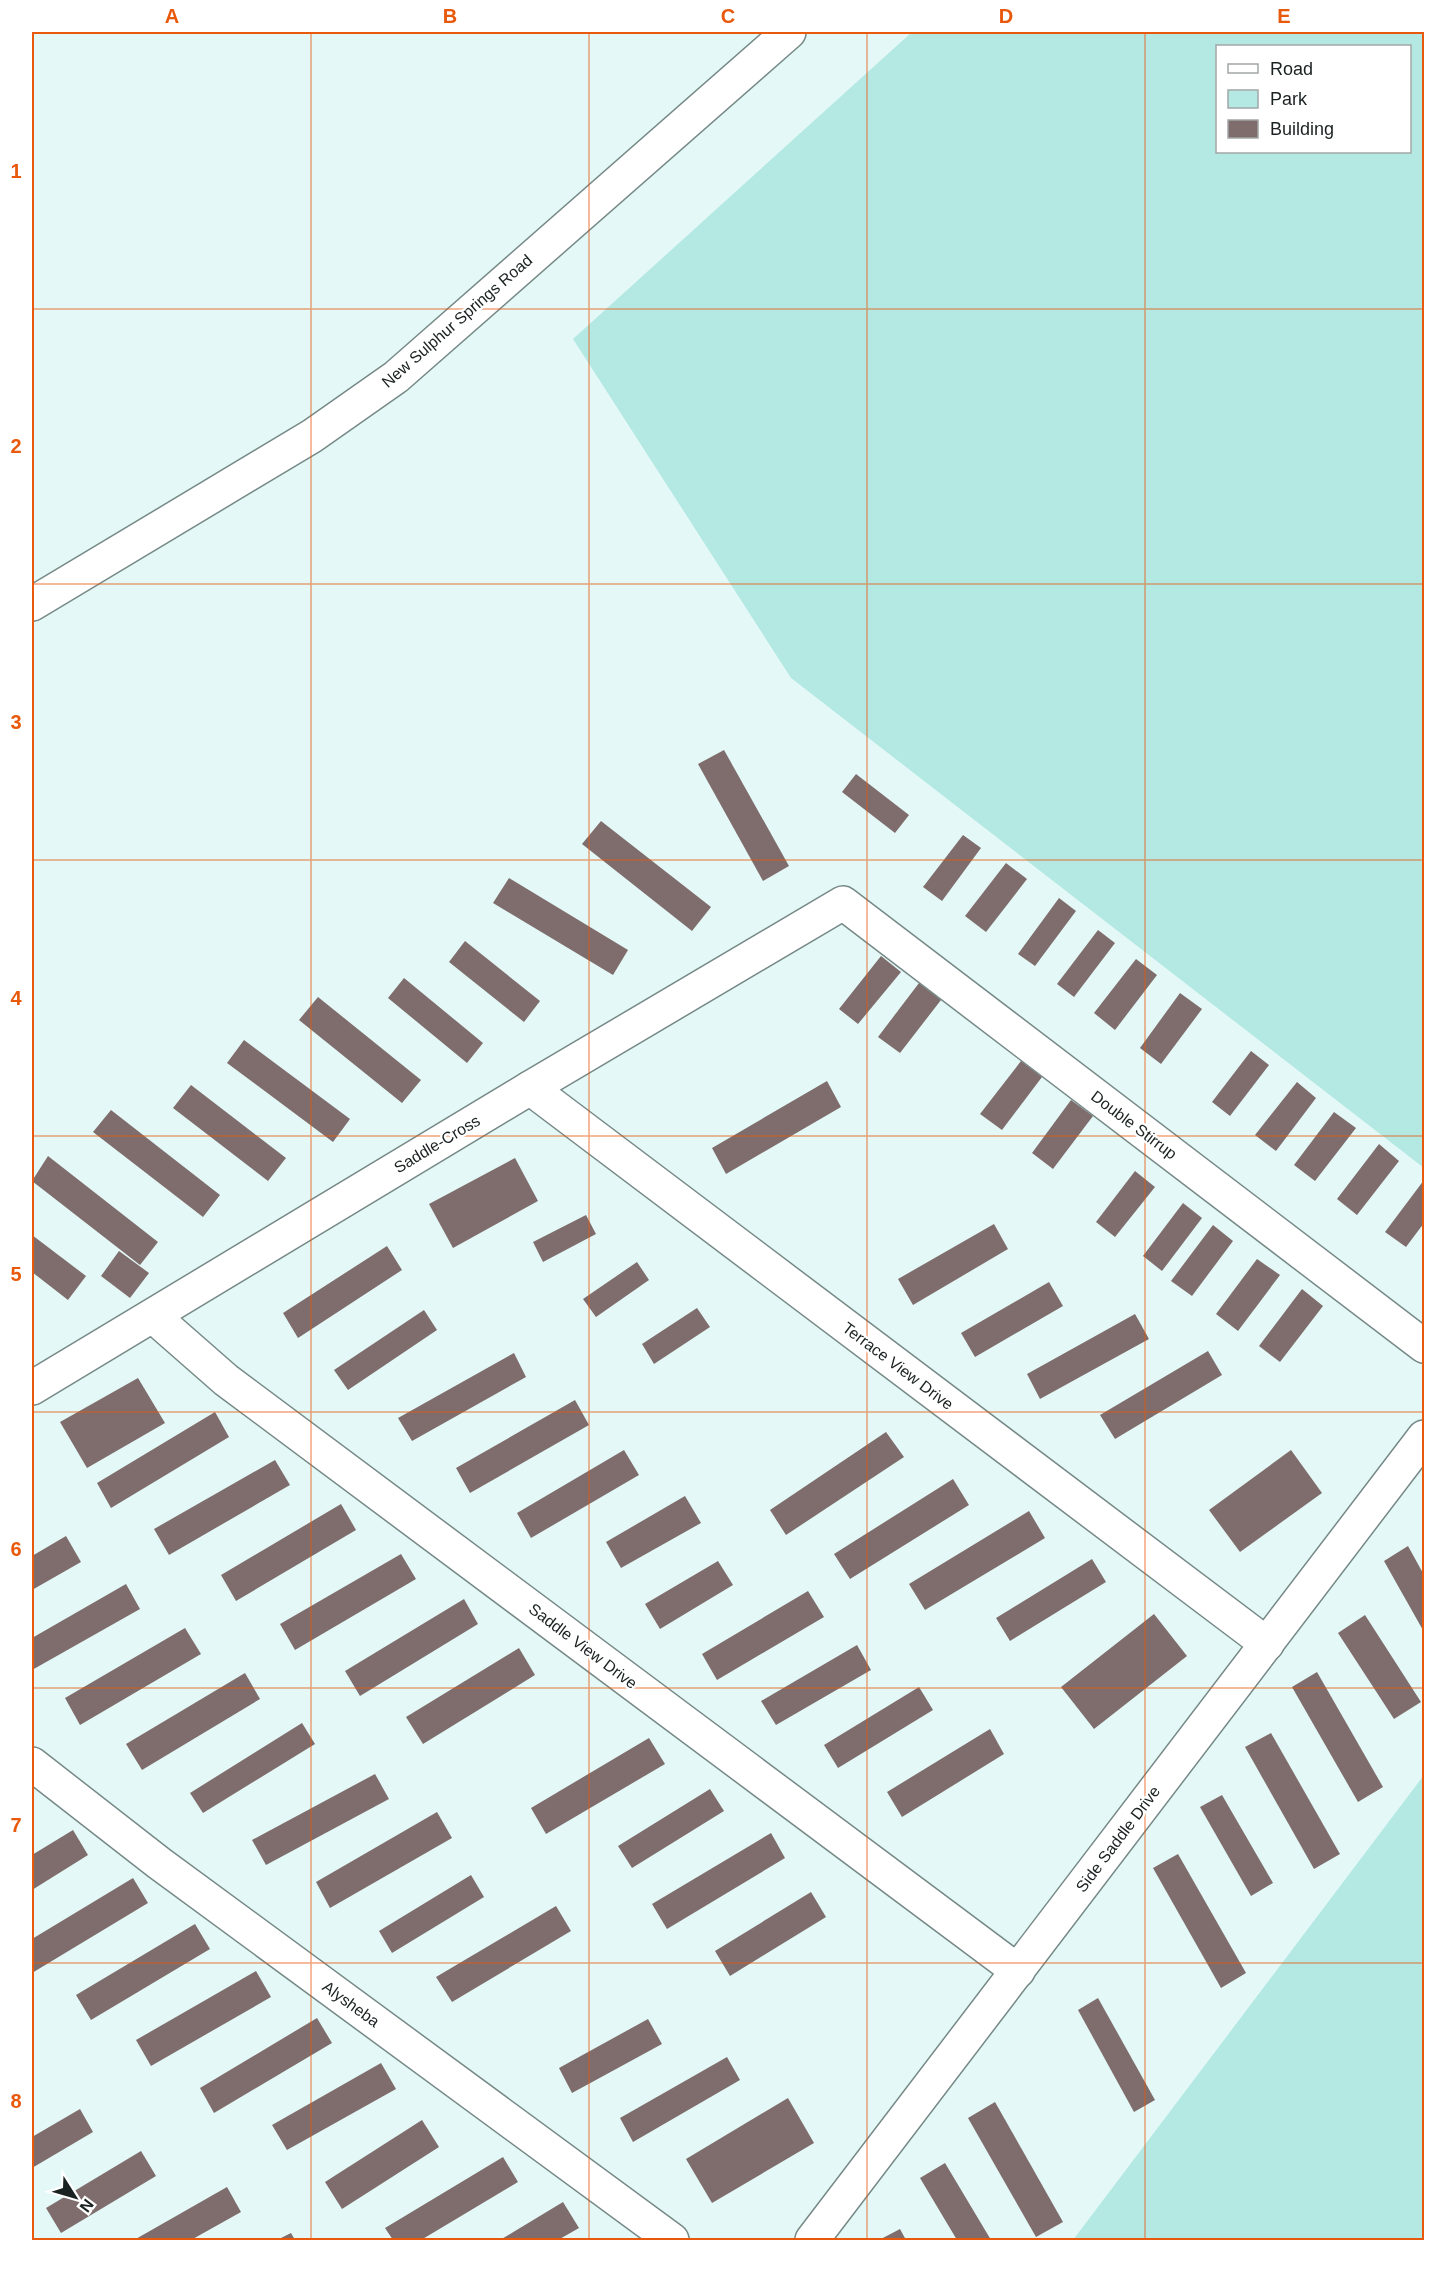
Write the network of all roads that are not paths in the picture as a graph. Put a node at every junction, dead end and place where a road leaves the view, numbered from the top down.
1 (789, 32) edge
2 (32, 604) edge
3 (843, 903) joint
4 (530, 1088) junction
5 (153, 1316) junction
6 (1425, 1346) edge
7 (32, 1388) edge
8 (1425, 1437) edge
9 (1267, 1644) junction
10 (32, 1764) edge
11 (1018, 1971) junction
12 (672, 2241) edge
13 (812, 2241) edge

1 - 2 street, New Sulphur Springs Road
3 - 4 street, Saddle-Cross
3 - 6 street, Double Stirrup
4 - 5 street, Saddle-Cross
4 - 9 street, Terrace View Drive
5 - 7 street, Saddle-Cross
5 - 11 street, Saddle View Drive
8 - 9 street, Side Saddle Drive
9 - 11 street, Side Saddle Drive
10 - 12 street, Alysheba
11 - 13 street, Side Saddle Drive

